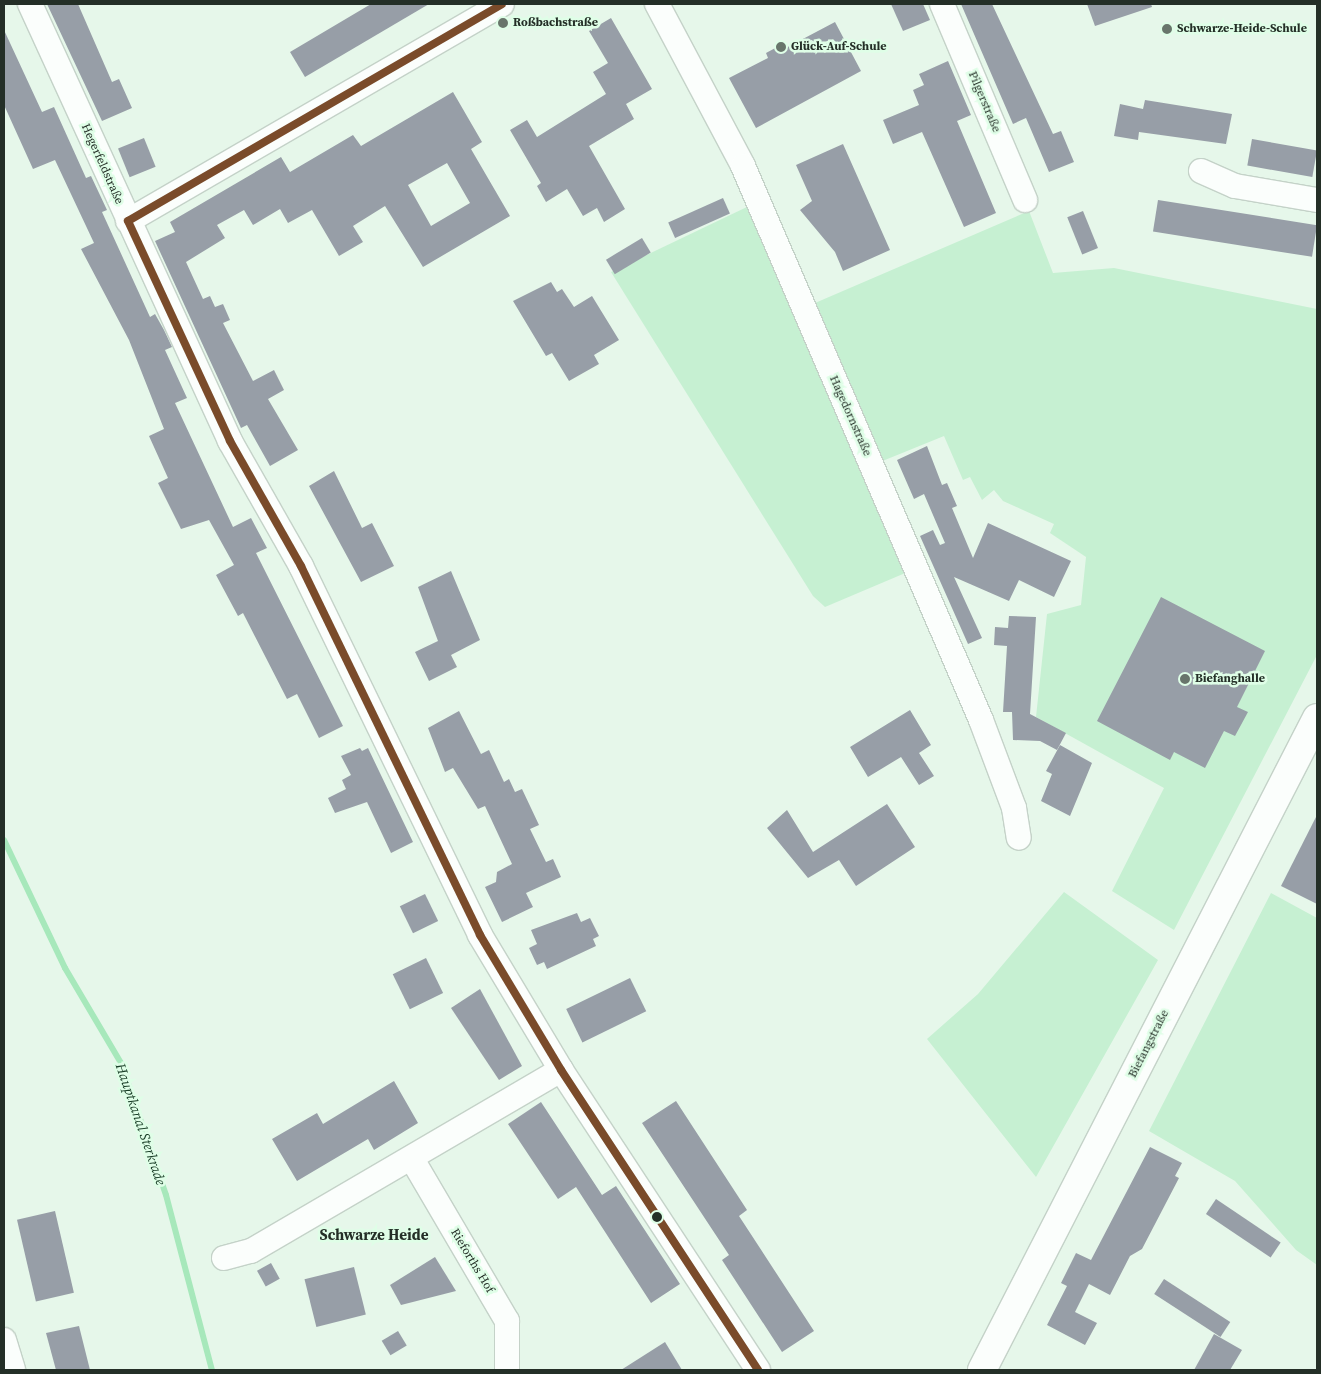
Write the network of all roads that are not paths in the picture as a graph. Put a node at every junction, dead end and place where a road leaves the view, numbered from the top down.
1 (30, 4) edge
2 (502, 4) edge
3 (657, 4) edge
4 (942, 4) edge
5 (1201, 171) dead end
6 (1025, 200) dead end
7 (1317, 200) edge
8 (128, 221) junction
9 (1317, 718) edge
10 (1019, 838) dead end
11 (562, 1070) junction
12 (412, 1159) junction
13 (224, 1258) dead end
14 (507, 1370) edge
15 (758, 1370) edge
16 (982, 1370) edge

1 - 8 street, Hegerfeldstraße
2 - 8 street
3 - 10 street, Hagedornstraße
4 - 6 street, Pilgerstraße
5 - 7 street
8 - 11 street, Hegerfeldstraße
9 - 16 main road, Biefangstraße
11 - 12 street
11 - 15 street, Hegerfeldstraße
12 - 13 street
12 - 14 street, Rieforths Hof

